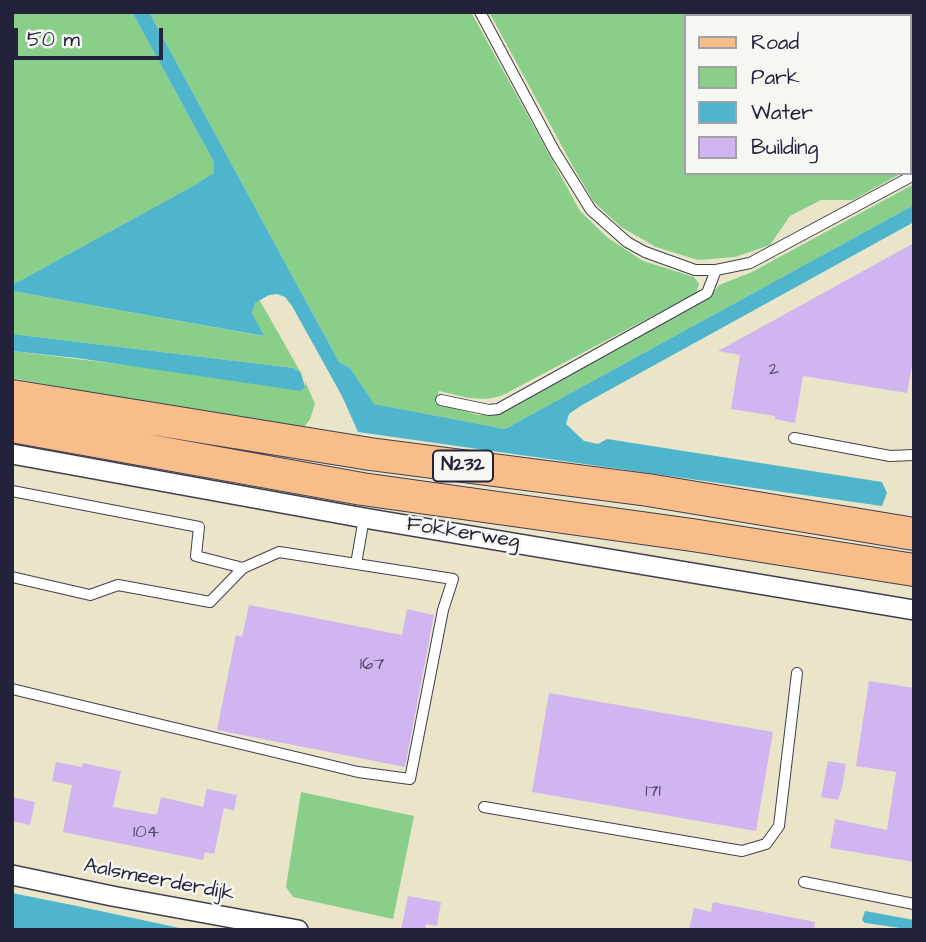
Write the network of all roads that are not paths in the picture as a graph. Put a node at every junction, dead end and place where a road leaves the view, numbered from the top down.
1 (480, 12) edge
2 (914, 175) edge
3 (716, 270) junction
4 (12, 396) edge
5 (441, 400) dead end
6 (12, 426) edge
7 (794, 438) dead end
8 (12, 454) edge
9 (914, 456) edge
10 (12, 491) edge
11 (364, 518) junction
12 (914, 534) edge
13 (356, 565) junction
14 (243, 568) junction
15 (914, 570) edge
16 (12, 577) edge
17 (914, 610) edge
18 (797, 673) dead end
19 (12, 689) edge
20 (484, 807) dead end
21 (12, 875) edge
22 (804, 882) dead end
23 (914, 904) edge
24 (298, 930) edge

1 - 3 lane
2 - 3 lane
3 - 5 lane
4 - 12 main road, N232
6 - 15 main road, Fokkerweg / N232
7 - 9 lane
8 - 11 street, Fokkerweg
10 - 14 lane
11 - 13 lane
11 - 17 street, Fokkerweg
13 - 14 lane
13 - 19 lane
14 - 16 lane
18 - 20 lane
21 - 24 street, Aalsmeerderdijk
22 - 23 lane

